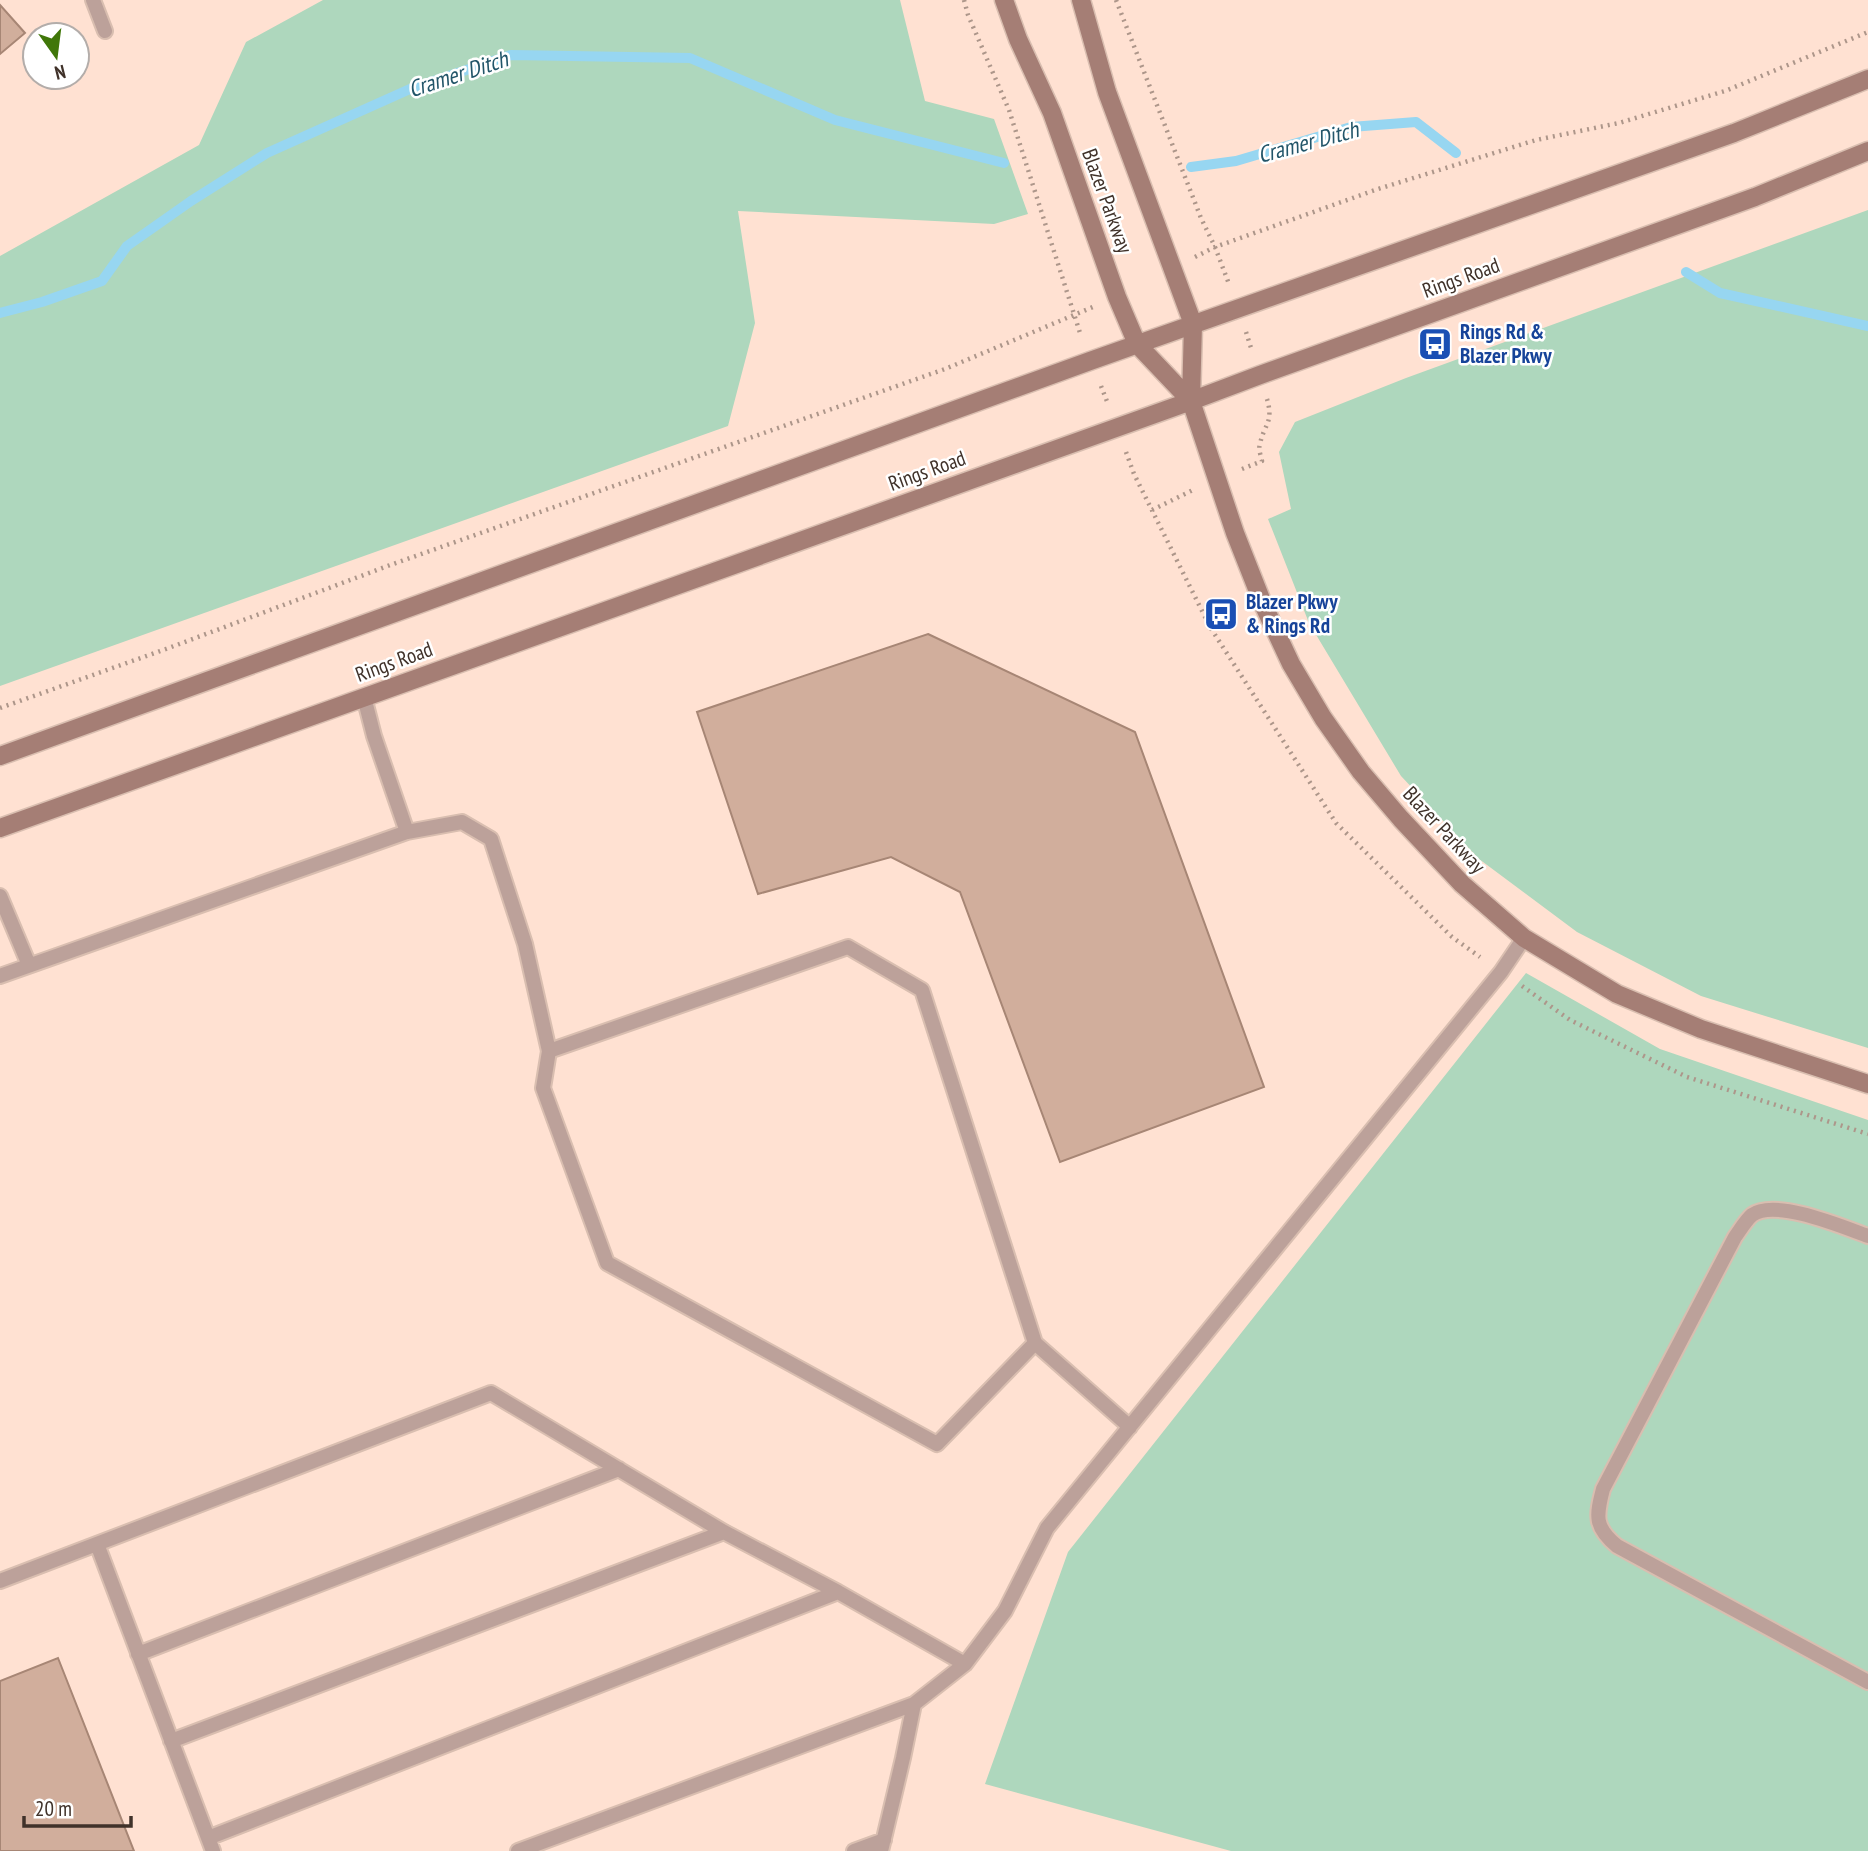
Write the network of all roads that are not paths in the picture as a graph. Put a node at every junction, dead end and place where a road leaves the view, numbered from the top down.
1 (93, 0) edge
2 (1004, 0) edge
3 (1081, 0) edge
4 (105, 31) dead end
5 (1868, 79) edge
6 (1868, 151) edge
7 (1193, 324) junction
8 (1137, 344) junction
9 (1191, 401) junction
10 (364, 697) junction
11 (0, 756) edge
12 (0, 828) edge
13 (407, 832) junction
14 (0, 896) edge
15 (1524, 938) junction
16 (29, 965) junction
17 (0, 976) edge
18 (549, 1051) junction
19 (1868, 1084) edge
20 (1868, 1236) edge
21 (1035, 1343) junction
22 (1130, 1427) junction
23 (619, 1469) junction
24 (724, 1532) junction
25 (97, 1544) junction
26 (0, 1581) edge
27 (838, 1592) junction
28 (138, 1654) junction
29 (965, 1664) junction
30 (1868, 1682) edge
31 (914, 1704) junction
32 (172, 1741) junction
33 (210, 1844) edge
34 (883, 1845) edge
35 (518, 1851) edge
36 (854, 1851) edge

1 - 4 lane
2 - 8 main road, Blazer Parkway
3 - 7 main road, Blazer Parkway
5 - 7 main road
6 - 9 main road, Rings Road
7 - 8 main road
7 - 9 main road, Blazer Parkway
8 - 9 main road, Blazer Parkway
8 - 11 main road
9 - 10 main road, Rings Road
9 - 15 main road, Blazer Parkway
10 - 12 main road, Rings Road
10 - 13 lane
13 - 16 lane
13 - 18 lane
14 - 16 lane
15 - 19 main road, Blazer Parkway
15 - 22 lane
16 - 17 lane
18 - 21 lane
18 - 21 lane
20 - 30 lane
21 - 22 lane
22 - 29 lane
23 - 24 lane
23 - 25 lane
23 - 28 lane
24 - 27 lane
24 - 32 lane
25 - 26 lane
25 - 28 lane
27 - 29 lane
27 - 33 lane
28 - 32 lane
29 - 31 lane
31 - 34 lane
31 - 35 lane
32 - 33 lane
34 - 36 lane

